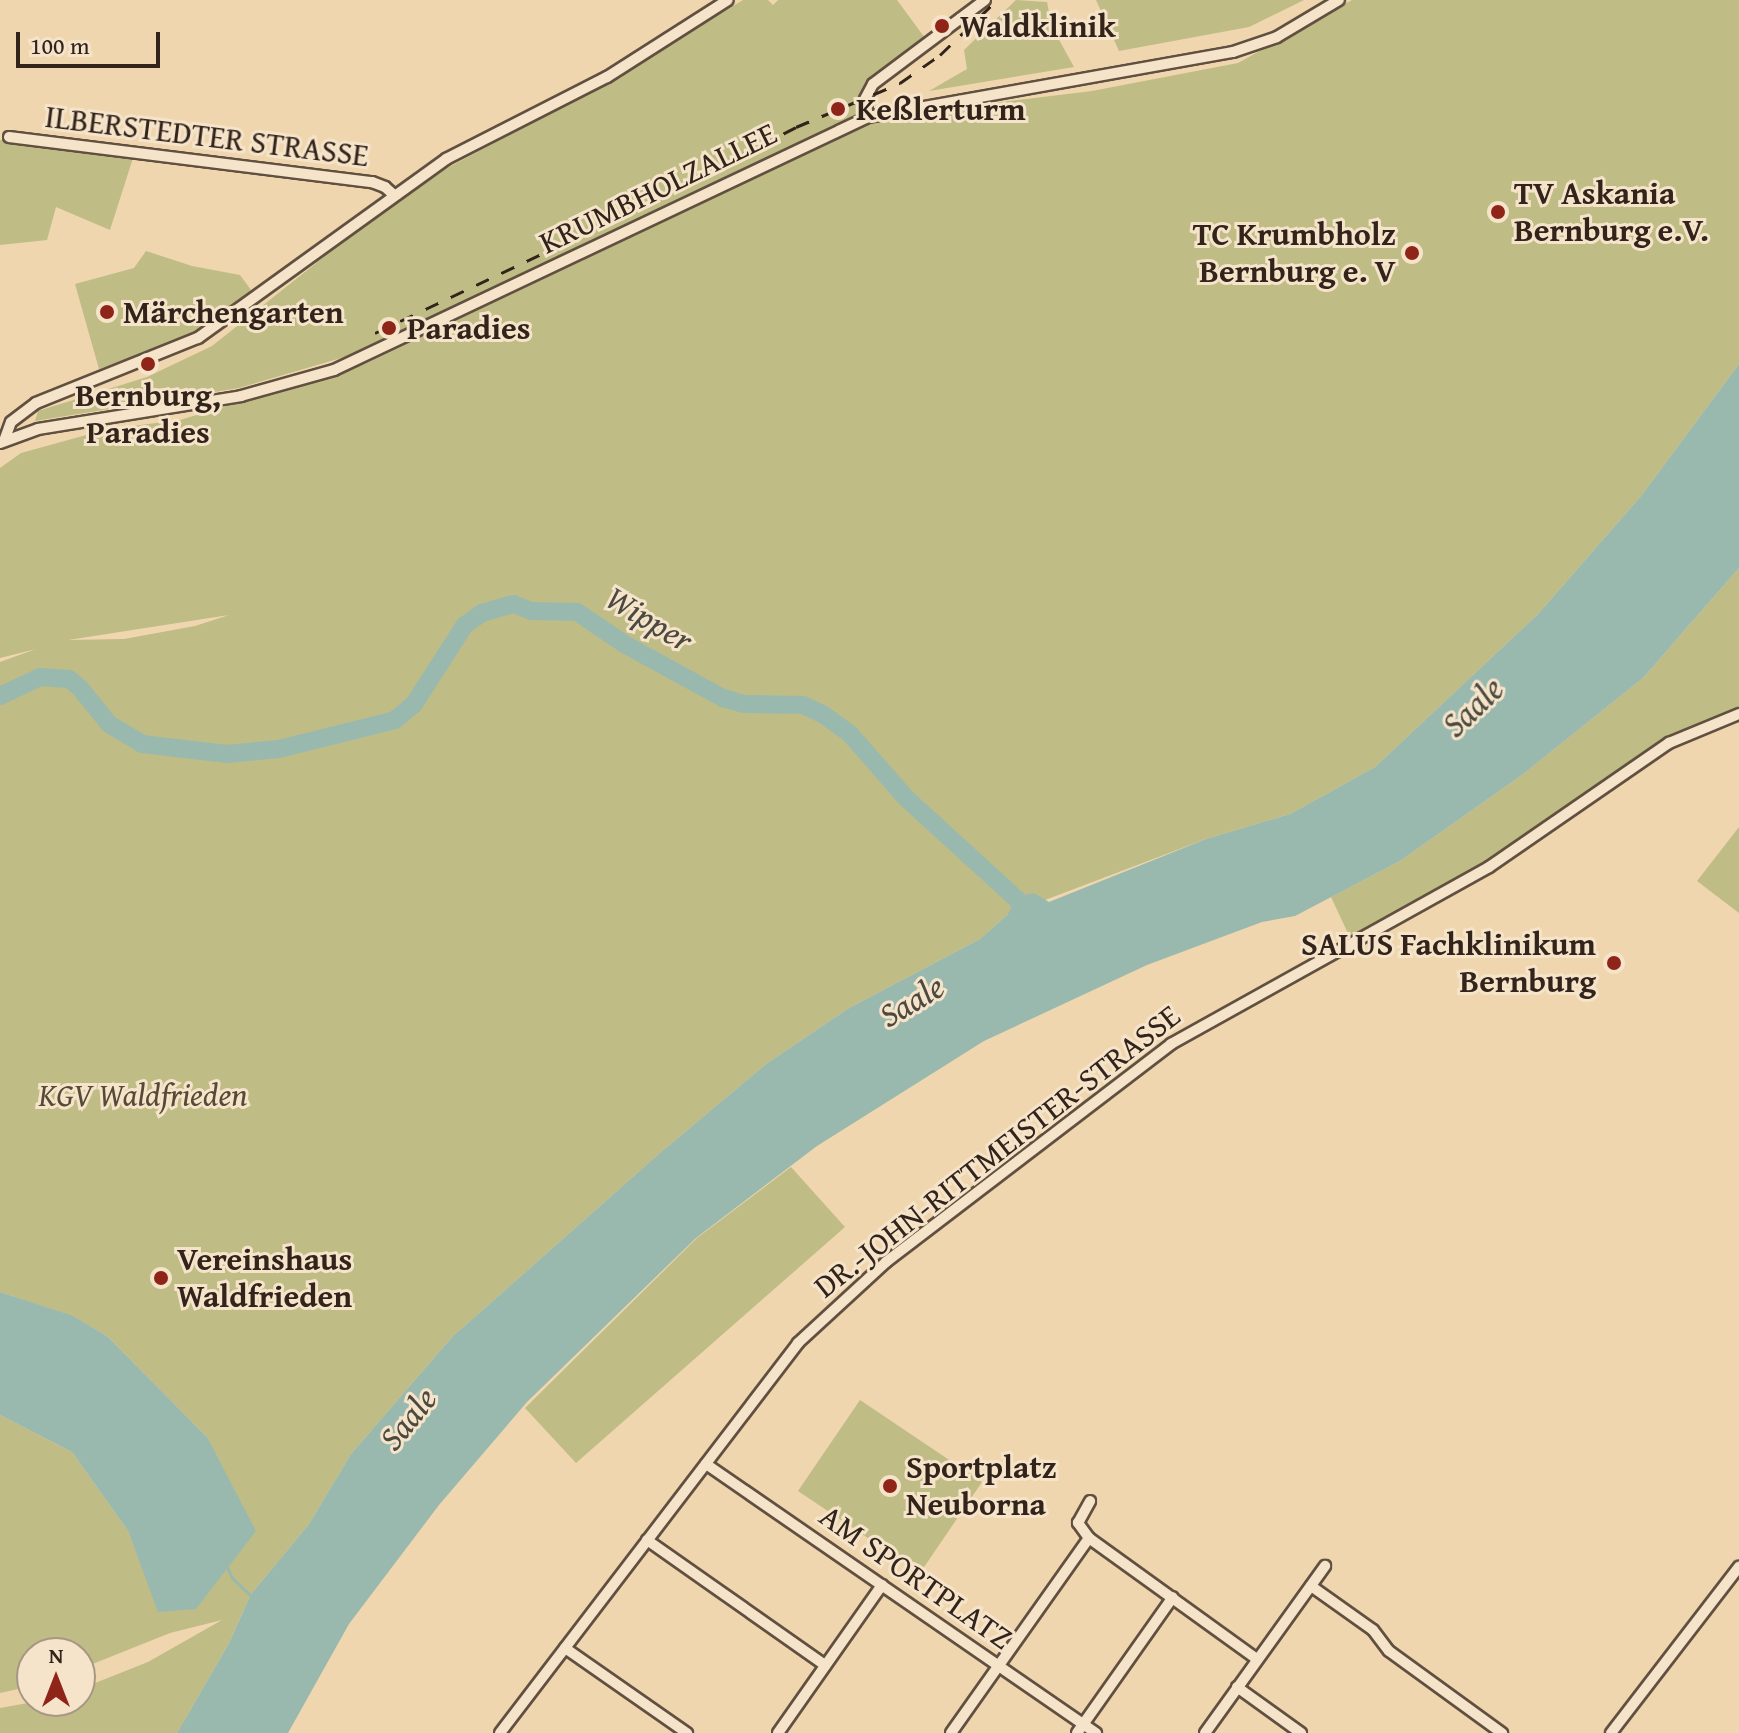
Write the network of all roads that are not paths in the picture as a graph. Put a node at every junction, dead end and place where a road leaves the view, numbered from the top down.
1 (728, 0) edge
2 (985, 0) edge
3 (1339, 0) edge
4 (868, 117) junction
5 (9, 137) dead end
6 (394, 195) junction
7 (2, 442) edge
8 (1739, 714) edge
9 (706, 1464) junction
10 (1090, 1501) dead end
11 (1089, 1538) junction
12 (647, 1540) junction
13 (1325, 1566) dead end
14 (1739, 1567) edge
15 (882, 1585) junction
16 (1311, 1586) junction
17 (1173, 1597) junction
18 (565, 1648) junction
19 (1257, 1659) junction
20 (825, 1665) junction
21 (998, 1665) junction
22 (1237, 1687) junction
23 (1080, 1728) edge
24 (500, 1733) edge
25 (687, 1733) edge
26 (778, 1733) edge
27 (951, 1733) edge
28 (1096, 1733) edge
29 (1205, 1733) edge
30 (1301, 1733) edge
31 (1502, 1733) edge
32 (1611, 1733) edge

1 - 6 street, ILBERSTEDTER STRASSE
2 - 4 street
3 - 4 street, KRUMBHOLZALLEE
4 - 7 street, KRUMBHOLZALLEE
5 - 6 street, ILBERSTEDTER STRASSE
6 - 7 street, ILBERSTEDTER STRASSE
8 - 9 street, DR.-JOHN-RITTMEISTER-STRASSE
9 - 12 street, DR.-JOHN-RITTMEISTER-STRASSE
9 - 15 street, AM SPORTPLATZ
10 - 11 street
11 - 17 street
11 - 21 street
12 - 18 street, DR.-JOHN-RITTMEISTER-STRASSE
12 - 20 street
13 - 16 street
14 - 32 street
15 - 20 street
15 - 21 street, AM SPORTPLATZ
16 - 19 street
16 - 31 street
17 - 19 street
17 - 23 street
18 - 24 street, DR.-JOHN-RITTMEISTER-STRASSE
18 - 25 street
19 - 22 street
20 - 26 street
21 - 23 street, AM SPORTPLATZ
21 - 27 street
22 - 29 street
22 - 30 street
23 - 28 street, AM SPORTPLATZ

